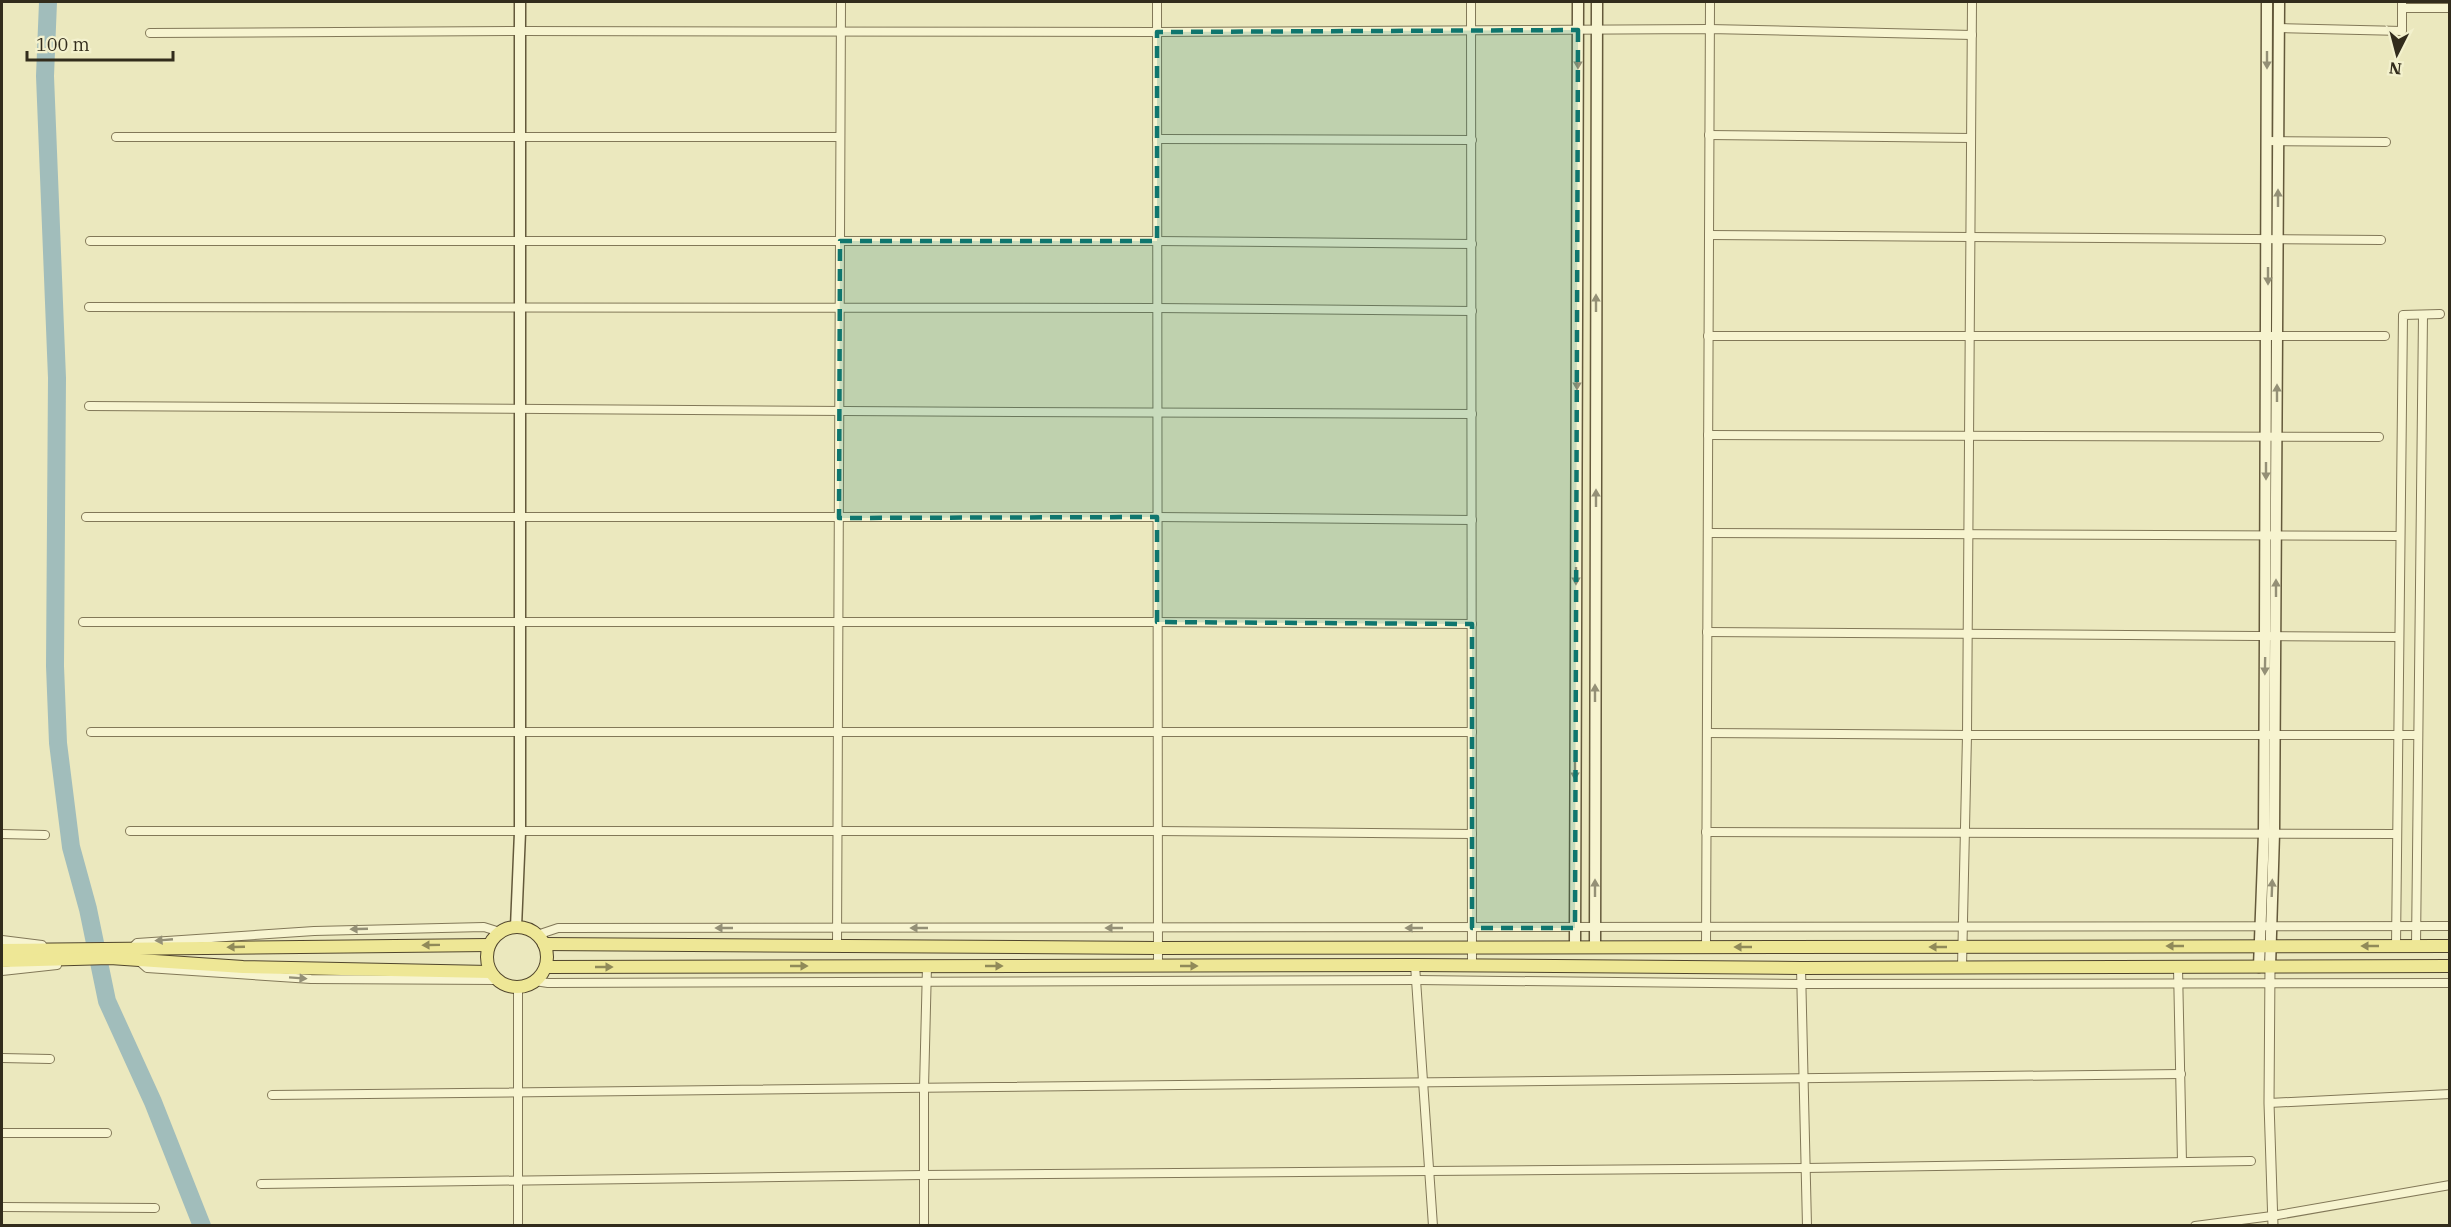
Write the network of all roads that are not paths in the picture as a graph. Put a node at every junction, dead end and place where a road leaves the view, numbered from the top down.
1 (520, 2) edge
2 (841, 2) edge
3 (1157, 2) edge
4 (1471, 2) edge
5 (1578, 2) edge
6 (1597, 2) edge
7 (1710, 2) edge
8 (1972, 2) edge
9 (2267, 2) edge
10 (2279, 2) edge
11 (2402, 5) edge
12 (2450, 8) edge
13 (2279, 28) junction
14 (1710, 29) junction
15 (1578, 30) junction
16 (1597, 30) junction
17 (520, 31) junction
18 (1471, 31) junction
19 (841, 32) junction
20 (1157, 32) junction
21 (150, 33) dead end
22 (1972, 35) junction
23 (1709, 135) junction
24 (116, 137) dead end
25 (520, 137) junction
26 (840, 137) junction
27 (1971, 138) junction
28 (1157, 139) junction
29 (1472, 140) junction
30 (2273, 141) junction
31 (2386, 142) dead end
32 (1709, 235) junction
33 (1970, 238) junction
34 (2273, 238) junction
35 (2381, 240) dead end
36 (90, 241) dead end
37 (840, 241) junction
38 (1156, 241) junction
39 (520, 242) junction
40 (1472, 244) junction
41 (89, 307) dead end
42 (520, 307) junction
43 (840, 308) junction
44 (1157, 308) junction
45 (1472, 311) junction
46 (2440, 314) dead end
47 (2423, 315) junction
48 (1708, 336) junction
49 (1970, 336) junction
50 (2385, 336) dead end
51 (2272, 338) junction
52 (89, 406) dead end
53 (839, 410) junction
54 (520, 411) junction
55 (1157, 412) junction
56 (1472, 414) junction
57 (1708, 435) junction
58 (1969, 436) junction
59 (2379, 437) dead end
60 (2272, 438) junction
61 (520, 516) junction
62 (86, 517) dead end
63 (1157, 517) junction
64 (839, 518) junction
65 (1472, 520) junction
66 (1707, 534) junction
67 (1968, 535) junction
68 (2271, 536) junction
69 (2400, 536) junction
70 (83, 622) dead end
71 (838, 622) junction
72 (1157, 622) junction
73 (520, 623) junction
74 (1472, 624) junction
75 (1707, 632) junction
76 (1968, 634) junction
77 (2270, 636) junction
78 (2399, 638) junction
79 (1157, 730) junction
80 (520, 731) junction
81 (838, 731) junction
82 (91, 732) dead end
83 (1472, 732) junction
84 (1707, 733) junction
85 (1967, 735) junction
86 (2269, 735) junction
87 (2398, 735) junction
88 (2418, 735) junction
89 (130, 831) dead end
90 (838, 831) junction
91 (1157, 831) junction
92 (520, 832) junction
93 (1706, 832) junction
94 (1964, 832) junction
95 (2269, 833) junction
96 (2, 834) edge
97 (1472, 834) junction
98 (2397, 834) junction
99 (45, 835) dead end
100 (2266, 926) junction
101 (2396, 926) junction
102 (2416, 926) junction
103 (2450, 926) edge
104 (516, 927) junction
105 (1964, 927) junction
106 (837, 928) junction
107 (1158, 928) junction
108 (1472, 928) junction
109 (1575, 928) junction
110 (1595, 928) junction
111 (1706, 928) junction
112 (500, 932) junction
113 (541, 939) junction
114 (2, 940) edge
115 (489, 945) junction
116 (837, 946) junction
117 (1472, 946) junction
118 (1575, 946) junction
119 (2265, 946) junction
120 (2396, 946) junction
121 (2416, 946) junction
122 (2450, 946) edge
123 (1595, 947) junction
124 (1706, 947) junction
125 (1964, 947) junction
126 (1158, 948) junction
127 (2, 950) edge
128 (130, 950) junction
129 (60, 954) junction
130 (110, 954) junction
131 (2, 961) edge
132 (1415, 965) junction
133 (927, 966) junction
134 (1472, 966) junction
135 (2450, 966) edge
136 (546, 967) junction
137 (1158, 967) junction
138 (1962, 967) junction
139 (2265, 967) junction
140 (1801, 968) junction
141 (2178, 968) junction
142 (2, 971) edge
143 (494, 976) junction
144 (1416, 980) junction
145 (535, 981) junction
146 (926, 982) junction
147 (2178, 982) junction
148 (2270, 982) junction
149 (2450, 983) edge
150 (1801, 984) junction
151 (519, 987) junction
152 (2, 1058) edge
153 (50, 1059) dead end
154 (2181, 1074) junction
155 (1803, 1078) junction
156 (1423, 1083) junction
157 (924, 1088) junction
158 (519, 1093) junction
159 (2450, 1094) edge
160 (272, 1095) dead end
161 (2269, 1103) junction
162 (2, 1133) edge
163 (106, 1133) dead end
164 (2251, 1161) dead end
165 (2182, 1162) junction
166 (1806, 1168) junction
167 (1430, 1170) junction
168 (923, 1175) junction
169 (518, 1180) junction
170 (261, 1184) dead end
171 (2450, 1185) edge
172 (2, 1208) edge
173 (155, 1208) dead end
174 (2273, 1221) edge
175 (518, 1226) edge
176 (924, 1226) edge
177 (1433, 1226) edge
178 (1807, 1226) edge
179 (2195, 1226) edge

1 - 17 main road
2 - 19 street
3 - 20 street
4 - 18 street
5 - 15 main road
6 - 16 main road
7 - 14 street
8 - 22 street
9 -> 30 main road
10 - 13 main road
11 - 12 street
11 - 13 street
13 - 30 main road
14 - 16 street
14 - 22 street
14 - 23 street
15 - 16 street
15 - 18 street
15 -> 109 main road
110 -> 16 main road
17 - 19 street
17 - 21 street
17 - 25 main road
18 - 20 street
18 - 29 street
19 - 20 street
19 - 26 street
20 - 28 street
22 - 27 street
23 - 27 street
23 - 32 street
24 - 25 street
25 - 26 street
25 - 39 main road
26 - 37 street
27 - 33 street
28 - 29 street
28 - 38 street
29 - 40 street
30 - 31 street
30 - 34 main road
32 - 33 street
32 - 48 street
33 - 34 street
33 - 49 street
34 - 35 street
34 - 51 main road
36 - 39 street
37 - 38 street
37 - 39 street
37 - 43 street
38 - 40 street
38 - 44 street
39 - 42 main road
40 - 45 street
41 - 42 street
42 - 43 street
42 - 54 main road
43 - 44 street
43 - 53 street
44 - 45 street
44 - 55 street
45 - 56 street
46 - 47 street
47 - 69 street
47 - 88 street
48 - 49 street
48 - 57 street
49 - 51 street
49 - 58 street
50 - 51 street
51 - 60 main road
52 - 54 street
53 - 54 street
53 - 55 street
53 - 64 street
54 - 61 main road
55 - 56 street
55 - 63 street
56 - 65 street
57 - 58 street
57 - 66 street
58 - 60 street
58 - 67 street
59 - 60 street
60 - 68 main road
61 - 62 street
61 - 64 street
61 - 73 main road
63 - 64 street
63 - 65 street
63 - 72 street
64 - 71 street
65 - 74 street
66 - 67 street
66 - 75 street
67 - 68 street
67 - 76 street
68 - 69 street
68 - 77 main road
69 - 78 street
70 - 73 street
71 - 72 street
71 - 73 street
71 - 81 street
72 - 74 street
72 - 79 street
73 - 80 main road
74 - 83 street
75 - 76 street
75 - 84 street
76 - 77 street
76 - 85 street
77 - 78 street
77 - 86 main road
78 - 87 street
79 - 81 street
79 - 83 street
79 - 91 street
80 - 81 street
80 - 82 street
80 - 92 main road
81 - 90 street
83 - 97 street
84 - 85 street
84 - 93 street
85 - 86 street
85 - 94 street
86 - 87 street
86 - 95 main road
87 - 88 street
87 - 98 street
88 - 102 street
89 - 92 street
90 - 91 street
90 - 92 street
90 - 106 street
91 - 97 street
91 - 107 street
92 - 104 main road
93 - 94 street
93 - 111 street
94 - 95 street
94 - 105 street
95 - 98 street
95 - 100 main road
96 - 99 street
97 - 108 street
98 - 101 street
100 - 101 street
100 - 105 street
100 - 119 main road
101 - 102 street
101 - 120 street
102 - 103 street
102 - 121 street
104 - 112 main road
104 - 113 main road
105 - 111 street
105 - 125 street
107 -> 106 street
106 -> 113 street
106 - 116 street
108 -> 107 street
107 - 126 street
108 - 109 street
108 - 117 street
109 - 110 street
109 - 118 main road
110 - 111 street
110 - 123 main road
111 - 124 street
112 - 115 main road
112 -> 128 street
113 - 116 main road
113 - 136 main road
114 - 129 street
115 -> 128 main road
115 - 143 main road
116 - 126 main road
117 - 118 main road
117 - 126 main road
117 - 134 street
118 - 123 main road
120 -> 119 main road
119 -> 125 main road
119 - 139 main road
120 - 121 main road
121 - 122 main road
123 - 124 main road
125 -> 124 main road
125 - 138 street
126 - 137 street
127 - 129 main road
128 - 130 main road
129 - 130 main road
129 - 131 main road
129 - 142 street
130 -> 143 main road
132 - 134 main road
137 -> 132 main road
132 - 144 street
136 -> 133 main road
133 -> 137 main road
133 - 146 street
134 - 140 main road
135 - 139 main road
136 - 145 main road
138 - 140 main road
138 - 141 main road
139 - 141 main road
139 - 148 street
140 - 150 street
141 - 147 street
143 - 151 main road
144 - 146 street
144 - 150 street
144 - 156 street
145 - 146 street
145 - 151 main road
146 - 157 street
147 - 148 street
147 - 150 street
147 - 154 street
148 - 149 street
148 - 161 street
150 - 155 street
151 - 158 street
152 - 153 street
154 - 155 street
154 - 165 street
155 - 156 street
155 - 166 street
156 - 157 street
156 - 167 street
157 - 158 street
157 - 168 street
158 - 160 street
158 - 169 street
159 - 161 street
161 - 174 street
162 - 163 street
164 - 165 street
165 - 166 street
166 - 167 street
166 - 178 street
167 - 168 street
167 - 177 street
168 - 169 street
168 - 176 street
169 - 170 street
169 - 175 street
171 - 174 street
172 - 173 street
174 - 179 street

